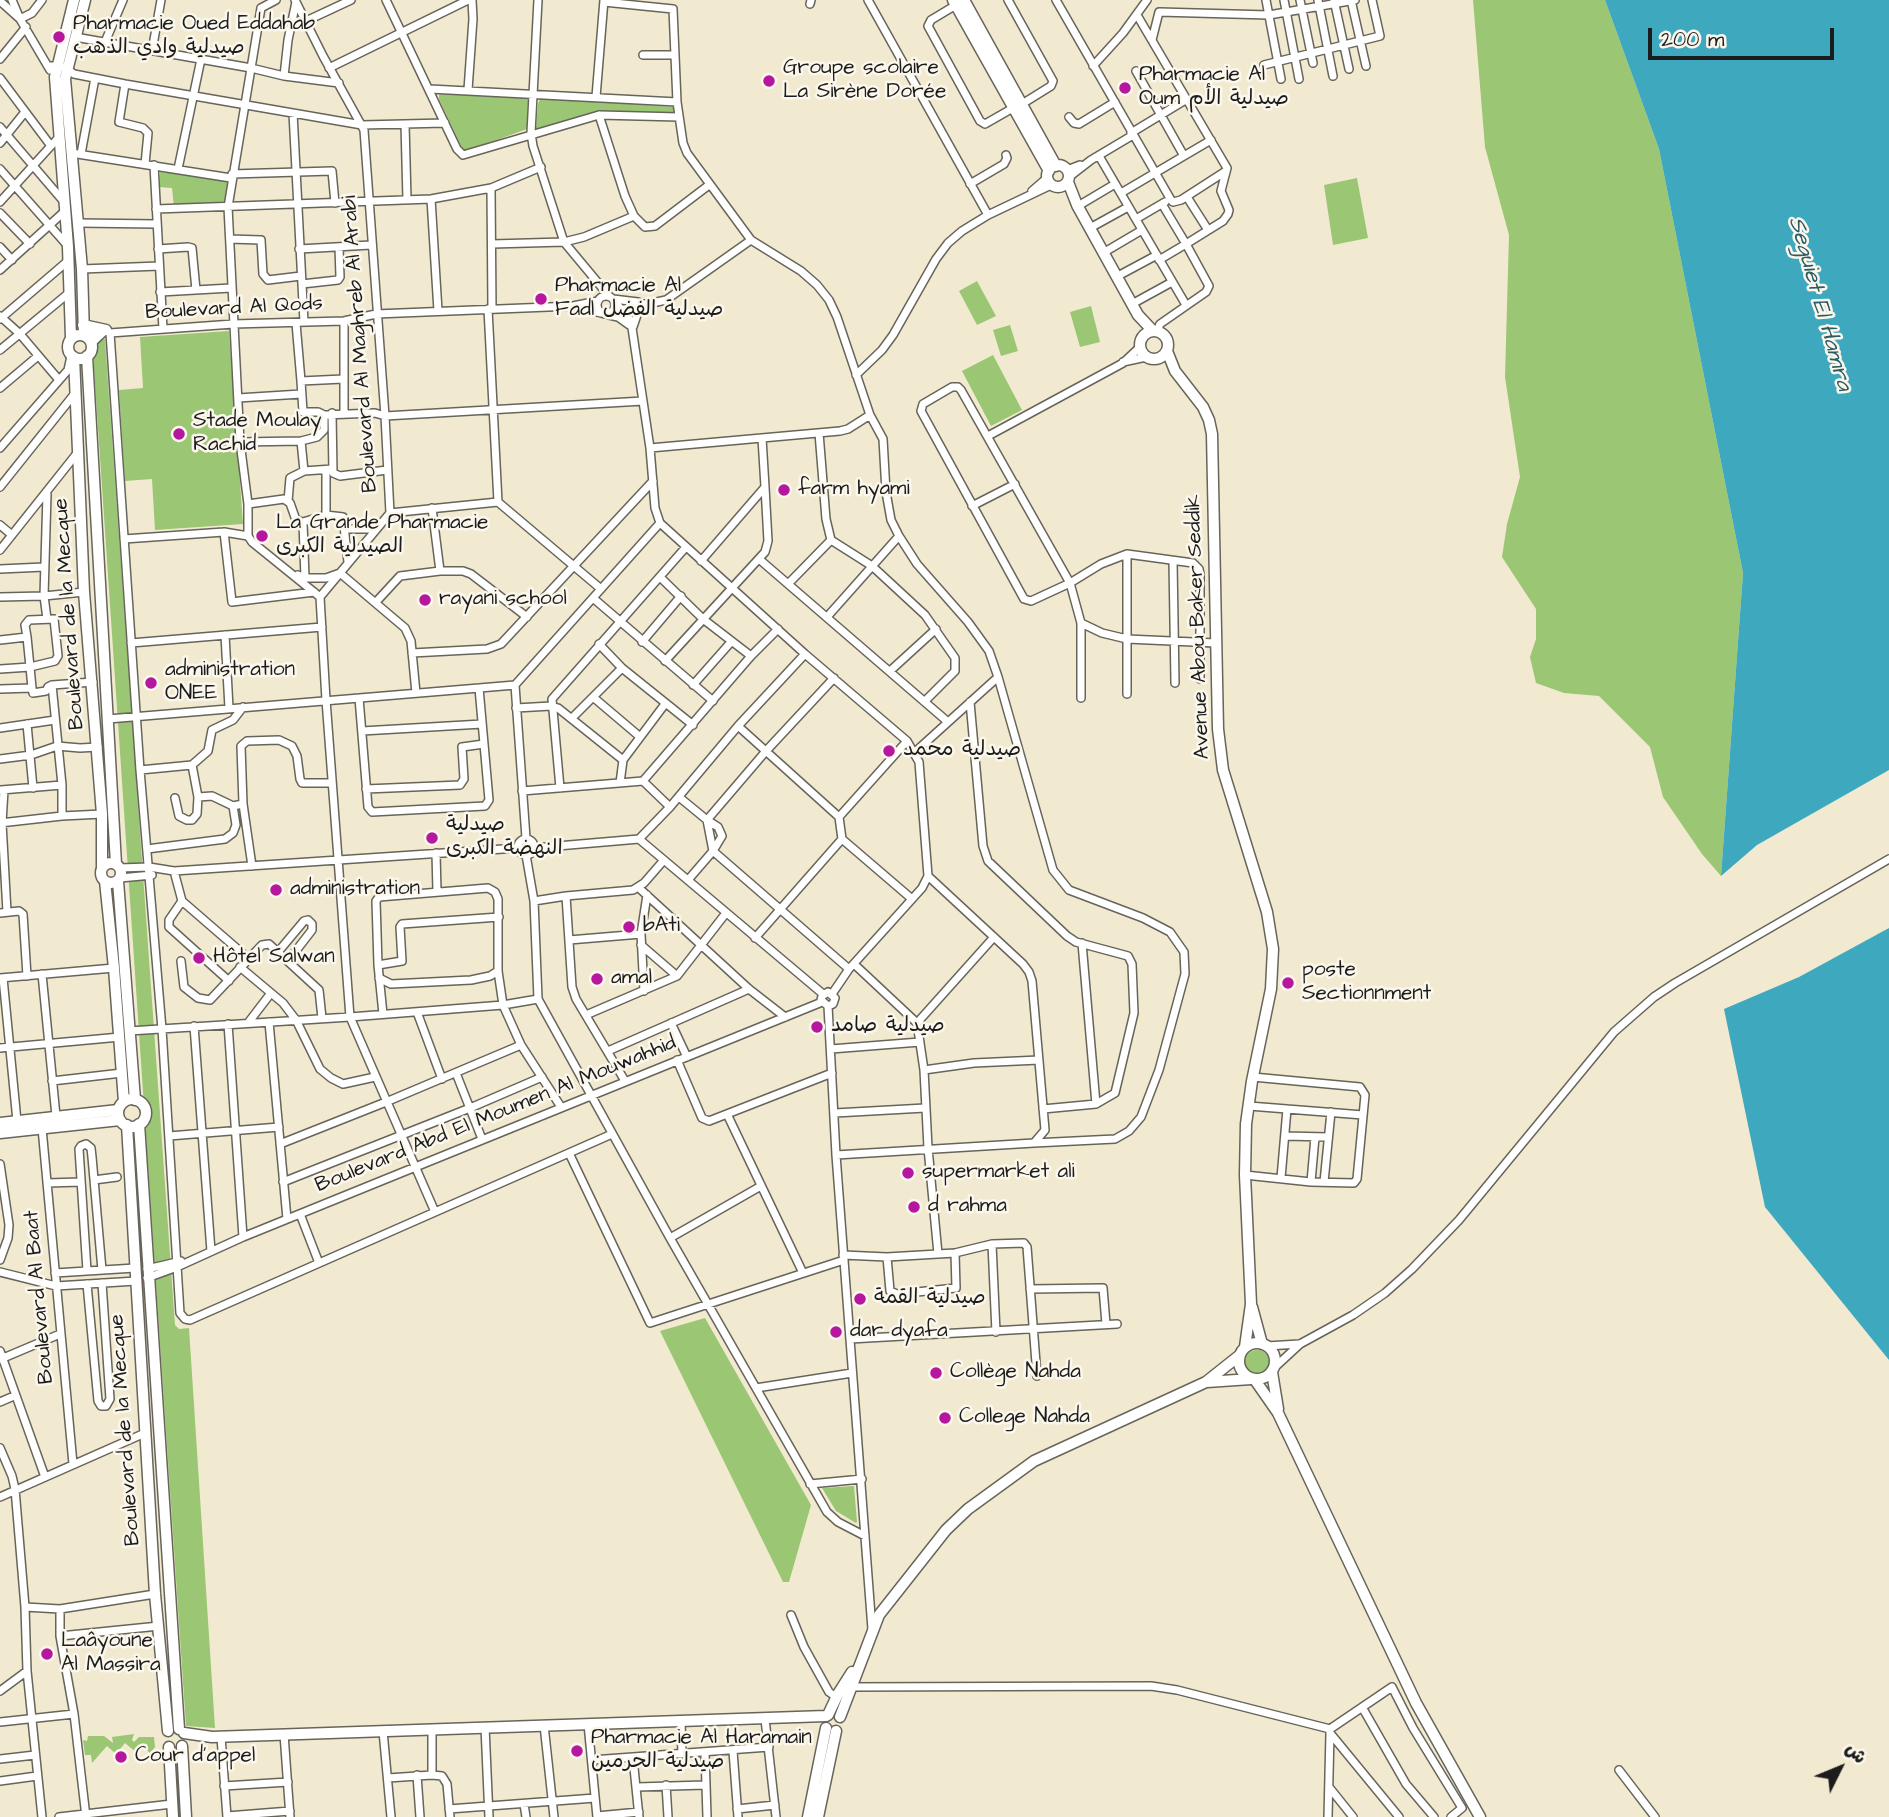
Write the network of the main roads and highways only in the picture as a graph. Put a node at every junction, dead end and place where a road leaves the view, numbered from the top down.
1 (74, 0) edge
2 (85, 0) edge
3 (960, 1) edge
4 (61, 72) junction
5 (1068, 176) junction
6 (1052, 177) junction
7 (1077, 206) junction
8 (1138, 316) junction
9 (1155, 331) junction
10 (107, 332) road end
11 (86, 335) junction
12 (71, 338) junction
13 (1141, 342) junction
14 (1167, 351) junction
15 (73, 356) junction
16 (87, 356) junction
17 (1151, 359) junction
18 (1175, 370) junction
19 (102, 868) junction
20 (119, 873) junction
21 (104, 881) junction
22 (124, 1034) junction
23 (135, 1100) junction
24 (122, 1114) junction
25 (0, 1123) edge
26 (139, 1124) junction
27 (0, 1133) edge
28 (1251, 1304) junction
29 (1264, 1345) junction
30 (1242, 1351) junction
31 (1273, 1370) junction
32 (1254, 1379) junction
33 (1206, 1382) junction
34 (1278, 1413) junction
35 (859, 1664) junction
36 (827, 1716) junction
37 (840, 1717) junction
38 (778, 1718) junction
39 (829, 1729) junction
40 (179, 1737) junction
41 (169, 1747) junction
42 (173, 1817) edge
43 (186, 1817) edge
44 (808, 1817) edge
45 (818, 1817) edge
46 (1480, 1817) edge

1 - 4 main road
2 - 4 main road
3 - 6 main road
4 - 11 main road
4 - 12 main road
5 - 6 main road
5 - 6 main road
5 - 7 main road
6 - 7 main road
7 - 8 main road
8 - 9 main road
8 - 13 main road
9 - 13 main road
9 - 14 main road
10 - 11 main road
11 - 12 main road
11 - 16 main road
12 - 15 main road
13 - 17 main road
14 - 17 main road
14 - 18 main road, Avenue Abou Baker Seddik
15 - 16 main road
15 - 19 main road, Boulevard de la Mecque
16 - 20 main road, Boulevard de la Mecque
17 - 18 main road, Avenue Abou Baker Seddik
18 - 28 main road, Avenue Abou Baker Seddik
19 - 20 main road
19 - 21 main road
20 - 21 main road
20 - 22 main road, Boulevard de la Mecque
21 - 22 main road, Boulevard de la Mecque
22 - 23 main road, Boulevard de la Mecque
22 - 24 main road, Boulevard de la Mecque
23 - 24 main road
23 - 26 main road, Boulevard de la Mecque
24 - 25 main road
24 - 26 main road
24 - 27 main road
24 - 40 main road, Boulevard de la Mecque
26 - 40 main road, Boulevard de la Mecque
28 - 29 main road, Avenue Abou Baker Seddik
28 - 30 main road, Avenue Abou Baker Seddik
29 - 30 main road
29 - 31 main road
30 - 32 main road
30 - 33 main road
31 - 32 main road
31 - 34 main road
32 - 33 main road
32 - 34 main road
33 - 35 main road
34 - 46 main road
35 - 36 main road
35 - 37 main road
36 - 37 main road
36 - 38 main road
36 - 39 main road
37 - 39 main road
38 - 39 main road
38 - 40 main road
39 - 44 main road
39 - 45 main road
40 - 41 main road
40 - 41 main road
40 - 43 main road, Boulevard de la Mecque
41 - 42 main road

